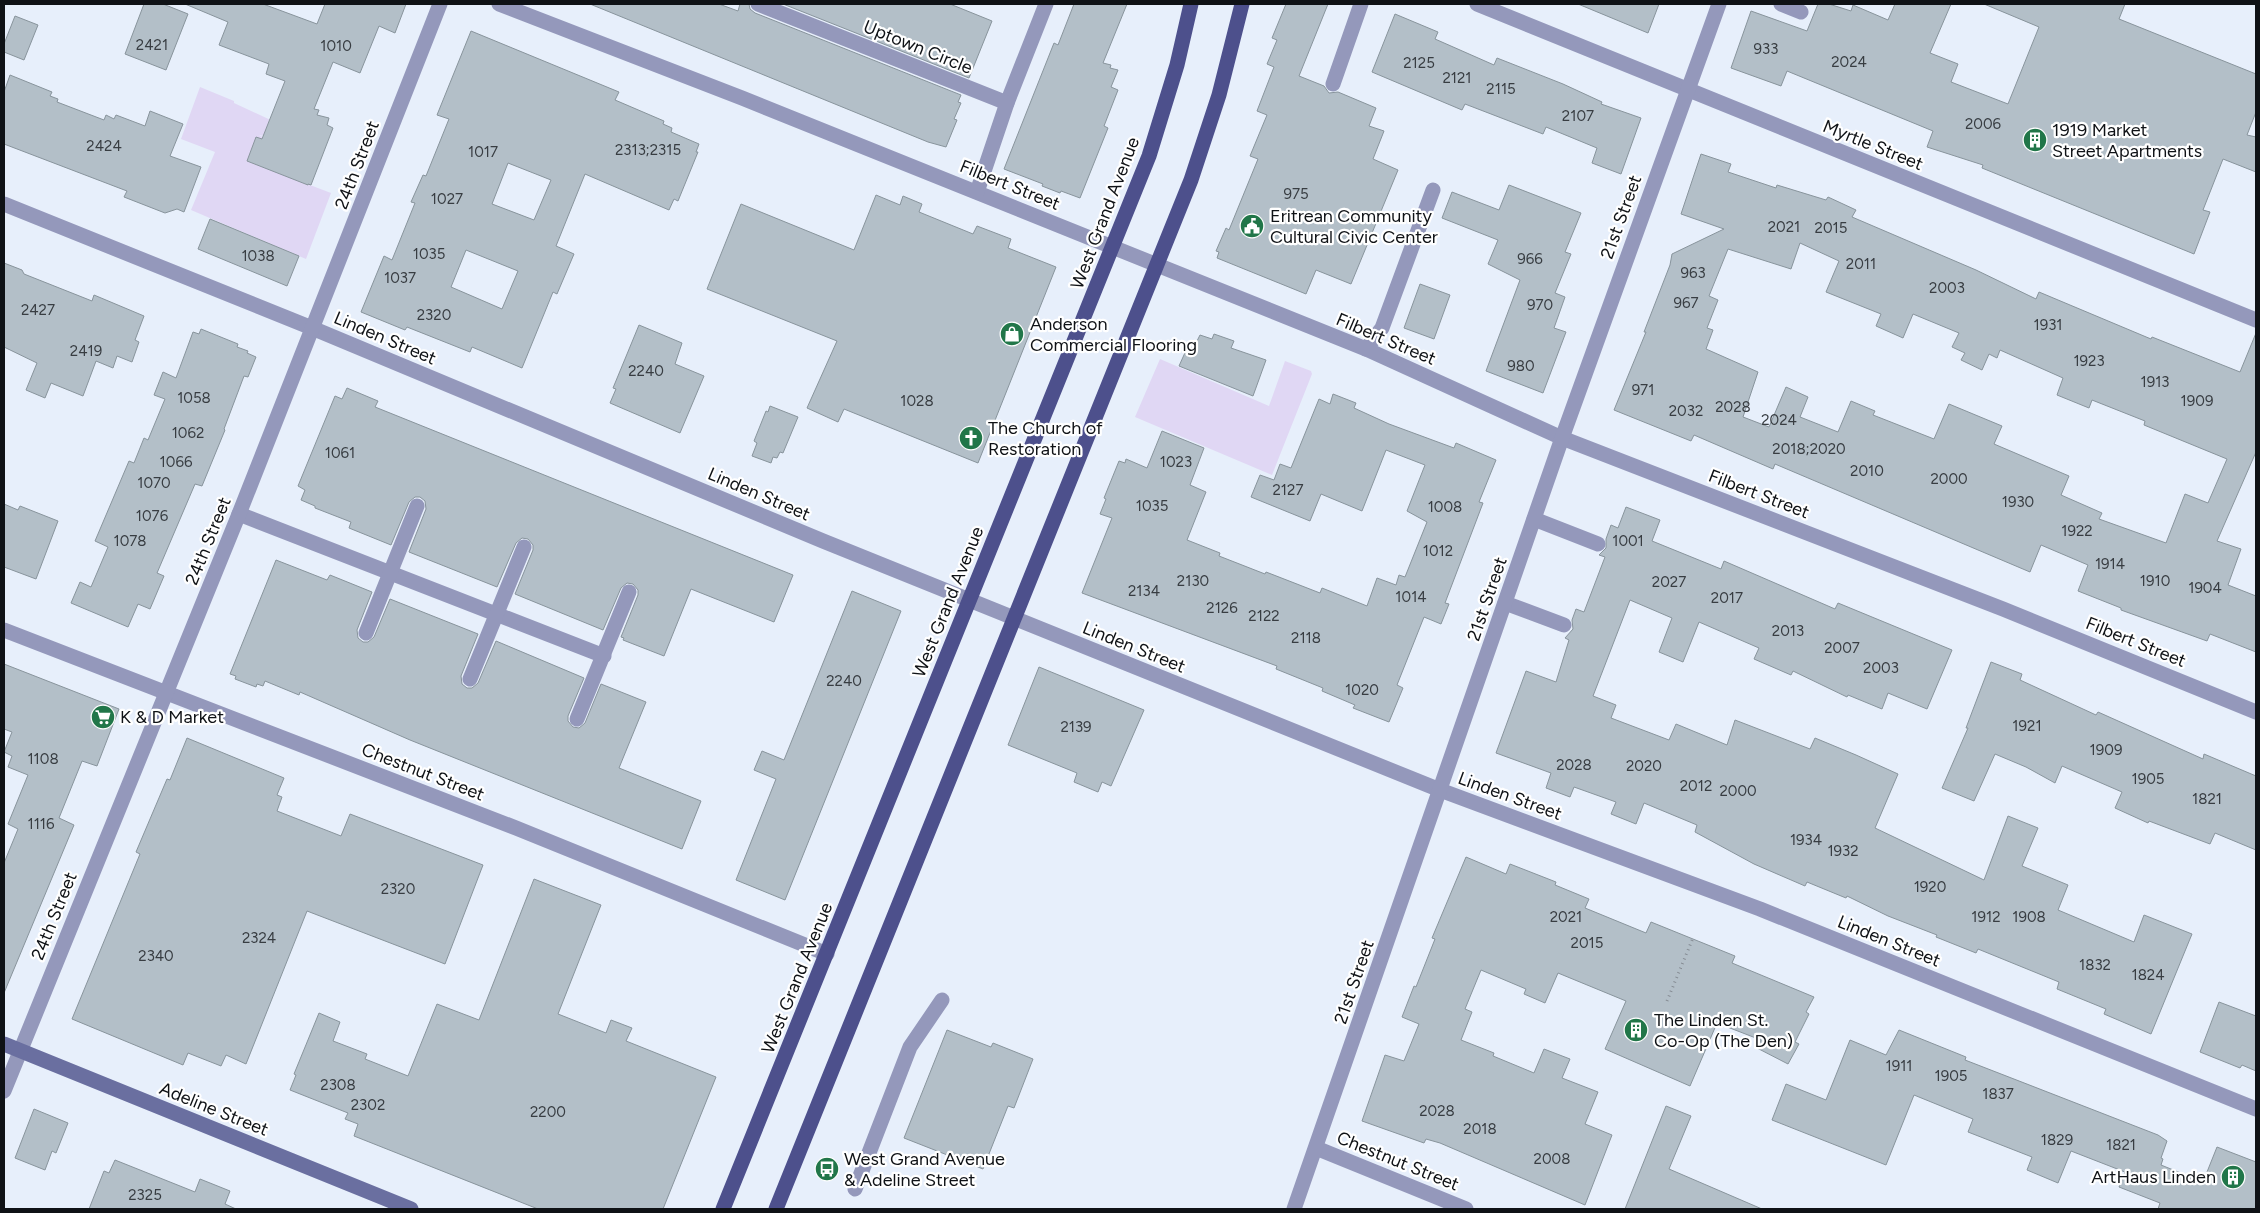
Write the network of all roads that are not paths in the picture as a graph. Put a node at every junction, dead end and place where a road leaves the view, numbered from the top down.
1 (440, 4) edge
2 (499, 4) edge
3 (758, 4) edge
4 (1046, 4) edge
5 (1191, 4) edge
6 (1242, 4) edge
7 (1361, 4) edge
8 (1476, 4) edge
9 (1719, 4) edge
10 (1781, 4) edge
11 (1801, 12) dead end
12 (1333, 84) dead end
13 (1688, 90) junction
14 (1007, 103) junction
15 (1433, 190) dead end
16 (977, 192) junction
17 (4, 204) edge
18 (1113, 247) junction
19 (1158, 265) junction
20 (2256, 320) edge
21 (312, 328) junction
22 (1366, 349) junction
23 (1562, 438) junction
24 (417, 506) dead end
25 (239, 514) junction
26 (1534, 519) junction
27 (1598, 544) dead end
28 (524, 547) dead end
29 (391, 572) junction
30 (629, 592) dead end
31 (969, 600) junction
32 (1506, 603) junction
33 (497, 613) junction
34 (1014, 618) junction
35 (1564, 625) dead end
36 (4, 630) edge
37 (366, 634) dead end
38 (604, 656) junction
39 (470, 679) dead end
40 (166, 693) junction
41 (2256, 712) edge
42 (577, 719) dead end
43 (1440, 790) junction
44 (827, 954) junction
45 (942, 1000) dead end
46 (4, 1044) edge
47 (20, 1051) junction
48 (4, 1091) edge
49 (2256, 1110) edge
50 (1316, 1148) junction
51 (855, 1189) dead end
52 (411, 1209) edge
53 (723, 1209) edge
54 (776, 1209) edge
55 (1294, 1209) edge
56 (1466, 1209) edge

1 - 21 street, 24th Street
2 - 16 street, Filbert Street
3 - 14 street, Uptown Circle
4 - 14 street
5 - 18 main road, West Grand Avenue
6 - 19 main road
7 - 12 street
8 - 13 street, Myrtle Street
9 - 13 street, 21st Street
10 - 11 street
13 - 20 street, Myrtle Street
13 - 23 street, 21st Street
14 - 16 street
15 - 22 street
16 - 18 street, Filbert Street
17 - 21 street, Linden Street
18 - 19 street, Filbert Street
18 - 31 main road, West Grand Avenue
19 - 22 street, Filbert Street
19 - 34 main road
21 - 25 street, 24th Street
21 - 31 street, Linden Street
22 - 23 street, Filbert Street
23 - 26 street, 21st Street
23 - 41 street, Filbert Street
24 - 29 street
25 - 29 street
25 - 40 street, 24th Street
26 - 27 street
26 - 32 street, 21st Street
28 - 33 street
29 - 33 street
29 - 37 street
30 - 38 street
31 - 34 street, Linden Street
31 - 44 main road, West Grand Avenue
32 - 35 street
32 - 43 street, 21st Street
33 - 38 street
33 - 39 street
34 - 43 street, Linden Street
34 - 54 main road
36 - 40 street, Chestnut Street
38 - 42 street
40 - 44 street, Chestnut Street
40 - 47 street, 24th Street
43 - 49 street, Linden Street
43 - 50 street, 21st Street
44 - 53 main road, West Grand Avenue
45 - 51 street
46 - 47 main road, Adeline Street
47 - 48 street, 24th Street
47 - 52 main road, Adeline Street
50 - 55 street, 21st Street
50 - 56 street, Chestnut Street

